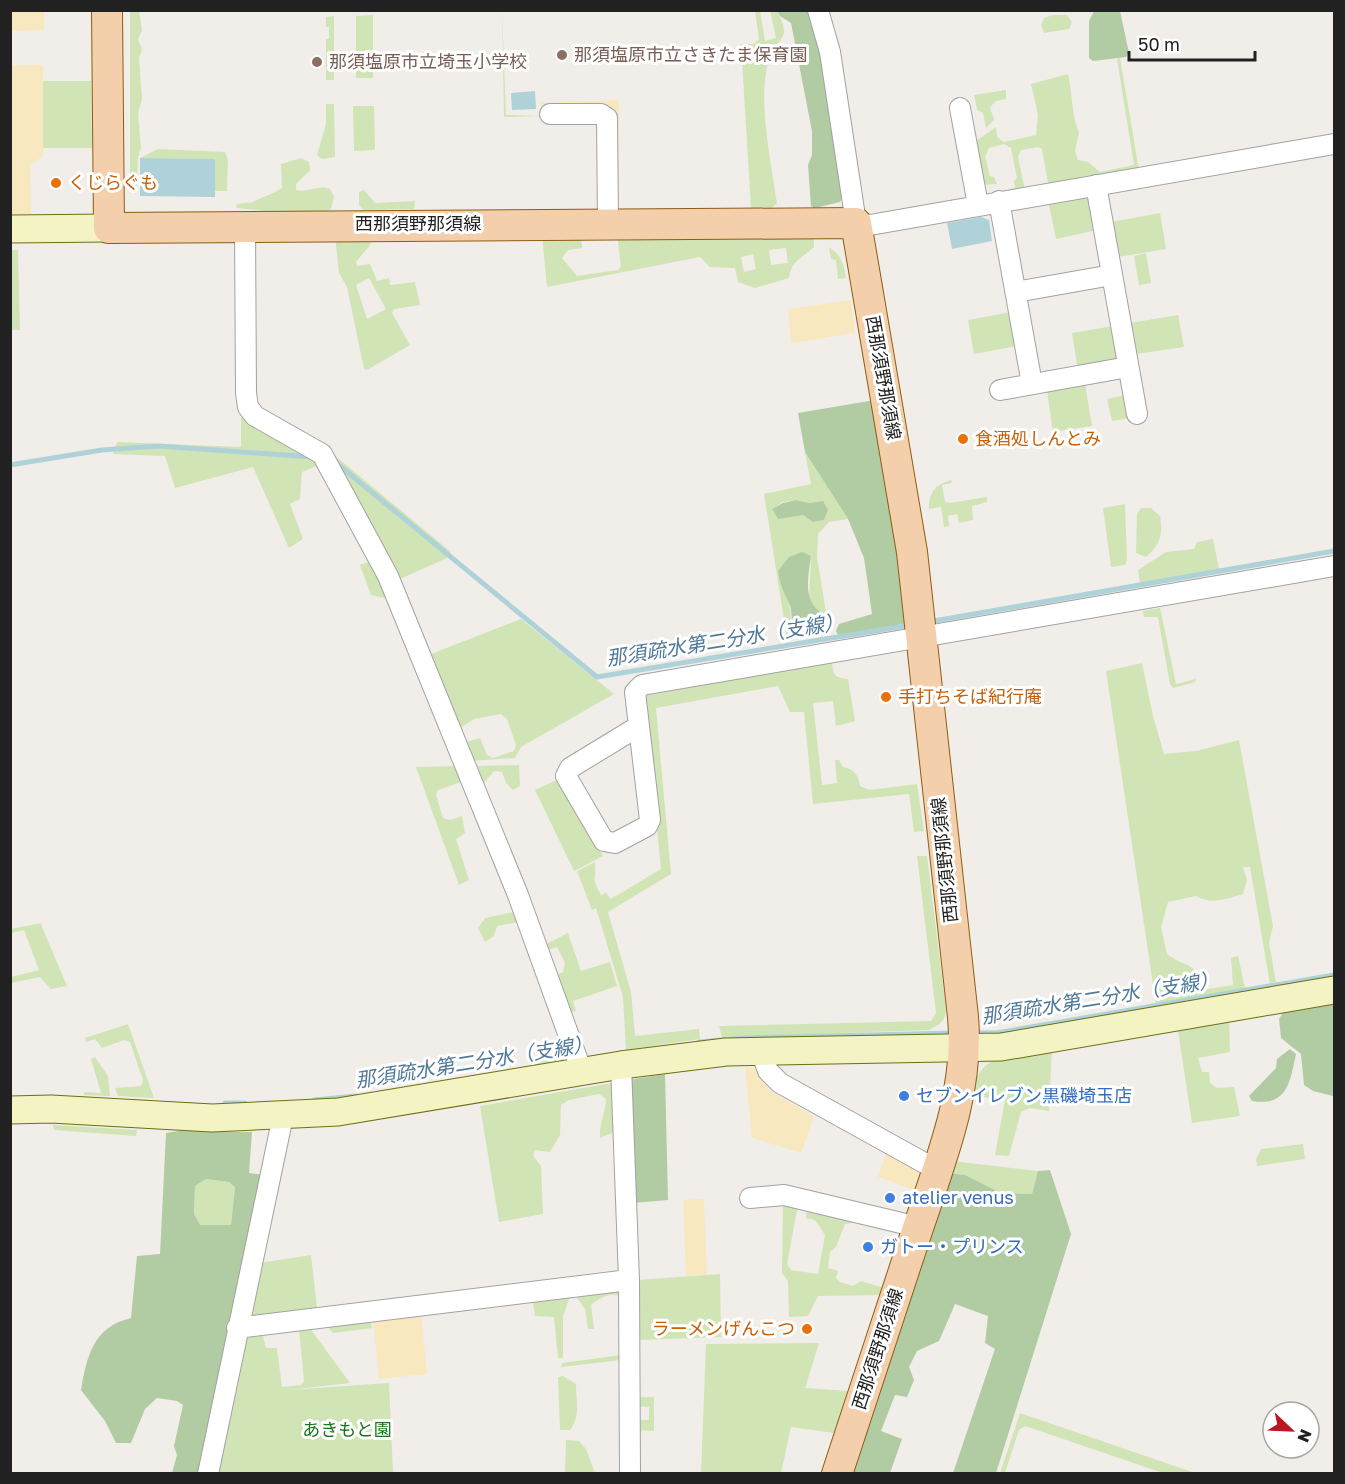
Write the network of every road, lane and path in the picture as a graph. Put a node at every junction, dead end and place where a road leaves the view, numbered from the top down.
1 (107, 10) edge
2 (818, 10) edge
3 (960, 108) dead end
4 (550, 114) dead end
5 (1335, 144) edge
6 (1096, 184) junction
7 (999, 201) junction
8 (978, 205) junction
9 (608, 224) junction
10 (856, 224) junction
11 (245, 227) junction
12 (109, 228) junction
13 (10, 229) edge
14 (1112, 275) junction
15 (1016, 292) junction
16 (1128, 367) junction
17 (1032, 384) junction
18 (1000, 390) dead end
19 (1137, 414) dead end
20 (1335, 566) edge
21 (919, 637) junction
22 (639, 726) junction
23 (1335, 990) edge
24 (964, 1050) junction
25 (761, 1051) junction
26 (621, 1065) junction
27 (582, 1072) junction
28 (10, 1110) edge
29 (283, 1116) junction
30 (937, 1170) junction
31 (750, 1198) dead end
32 (918, 1227) junction
33 (629, 1280) junction
34 (237, 1328) junction
35 (208, 1473) edge
36 (630, 1473) edge
37 (837, 1473) edge

1 - 12 main road
2 - 10 street
3 - 8 street
4 - 9 street
5 - 6 street
6 - 7 street
6 - 14 street
7 - 8 street
7 - 15 street
8 - 10 street
9 - 10 main road, 西那須野那須線
9 - 11 main road, 西那須野那須線
10 - 21 main road, 西那須野那須線
11 - 12 main road, 西那須野那須線
11 - 27 street
12 - 13 street
14 - 15 street
14 - 16 street
15 - 17 street
16 - 17 street
16 - 19 street
17 - 18 street
20 - 21 street
21 - 22 street
21 - 24 main road, 西那須野那須線
22 - 22 street
23 - 24 street
24 - 25 street
24 - 30 main road, 西那須野那須線
25 - 26 street
25 - 30 street
26 - 27 street
26 - 33 street
27 - 29 street
28 - 29 street
29 - 34 street
30 - 32 main road, 西那須野那須線
31 - 32 street
32 - 37 main road, 西那須野那須線
33 - 34 street
33 - 36 street
34 - 35 street

